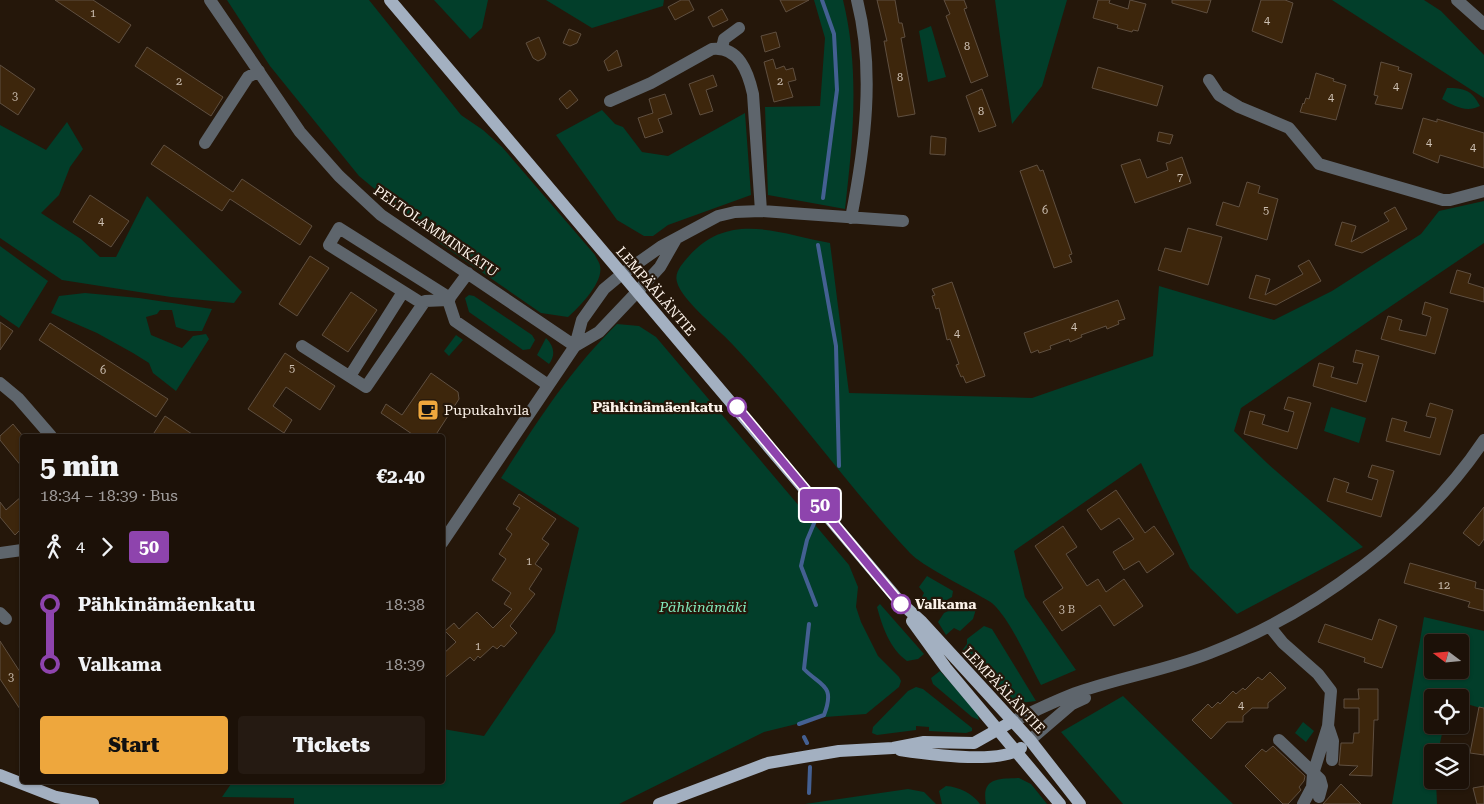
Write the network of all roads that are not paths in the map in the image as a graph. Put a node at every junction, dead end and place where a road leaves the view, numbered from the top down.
1 (210, 0) edge
2 (390, 0) edge
3 (857, 0) edge
4 (1457, 0) edge
5 (1484, 24) edge
6 (739, 28) dead end
7 (722, 48) junction
8 (259, 71) junction
9 (1209, 80) dead end
10 (610, 101) dead end
11 (205, 143) dead end
12 (1484, 191) edge
13 (762, 211) junction
14 (851, 218) junction
15 (903, 221) dead end
16 (676, 239) junction
17 (468, 273) junction
18 (622, 274) junction
19 (403, 292) junction
20 (637, 292) junction
21 (449, 299) junction
22 (423, 304) junction
23 (302, 346) dead end
24 (575, 346) junction
25 (350, 376) junction
26 (0, 384) edge
27 (548, 385) junction
28 (48, 434) edge
29 (1484, 440) edge
30 (445, 539) edge
31 (20, 550) edge
32 (0, 553) edge
33 (900, 602) junction
34 (1270, 626) junction
35 (1099, 687) junction
36 (1013, 721) junction
37 (1328, 726) junction
38 (996, 728) junction
39 (1030, 740) junction
40 (1279, 740) dead end
41 (893, 748) junction
42 (1016, 751) junction
43 (1332, 760) dead end
44 (1313, 774) junction
45 (0, 775) edge
46 (20, 783) edge
47 (23, 784) edge
48 (1319, 797) dead end
49 (93, 804) edge
50 (659, 804) edge
51 (1060, 804) edge
52 (1080, 804) edge
53 (1303, 804) edge

1 - 8 street, PELTOLAMMINKATU
2 - 18 main road, LEMPÄÄLÄNTIE
3 - 14 street
4 - 5 street
6 - 7 street
7 - 10 street
7 - 13 street
8 - 11 street
8 - 17 street, PELTOLAMMINKATU
9 - 12 street
13 - 14 street
13 - 16 street
14 - 15 street
16 - 18 street
16 - 20 street
17 - 21 street
17 - 24 street, PELTOLAMMINKATU
18 - 20 main road, LEMPÄÄLÄNTIE
18 - 24 street
19 - 21 street
19 - 22 street
19 - 25 street
20 - 24 street
20 - 33 main road, LEMPÄÄLÄNTIE
21 - 22 street
21 - 27 street
22 - 25 street
23 - 25 street
24 - 27 street
26 - 28 street
27 - 30 street
29 - 34 street
31 - 32 street
33 - 36 main road, LEMPÄÄLÄNTIE
33 - 38 main road, LEMPÄÄLÄNTIE
34 - 35 street
34 - 37 street
35 - 36 street
35 - 39 street
36 - 38 main road
36 - 39 main road, LEMPÄÄLÄNTIE
37 - 43 street
37 - 44 street
38 - 41 main road
38 - 42 main road, LEMPÄÄLÄNTIE
39 - 42 main road
39 - 52 main road, LEMPÄÄLÄNTIE
40 - 44 street
41 - 42 main road
41 - 50 main road
42 - 51 main road, LEMPÄÄLÄNTIE
44 - 48 street
44 - 53 street
45 - 46 main road
47 - 49 main road

